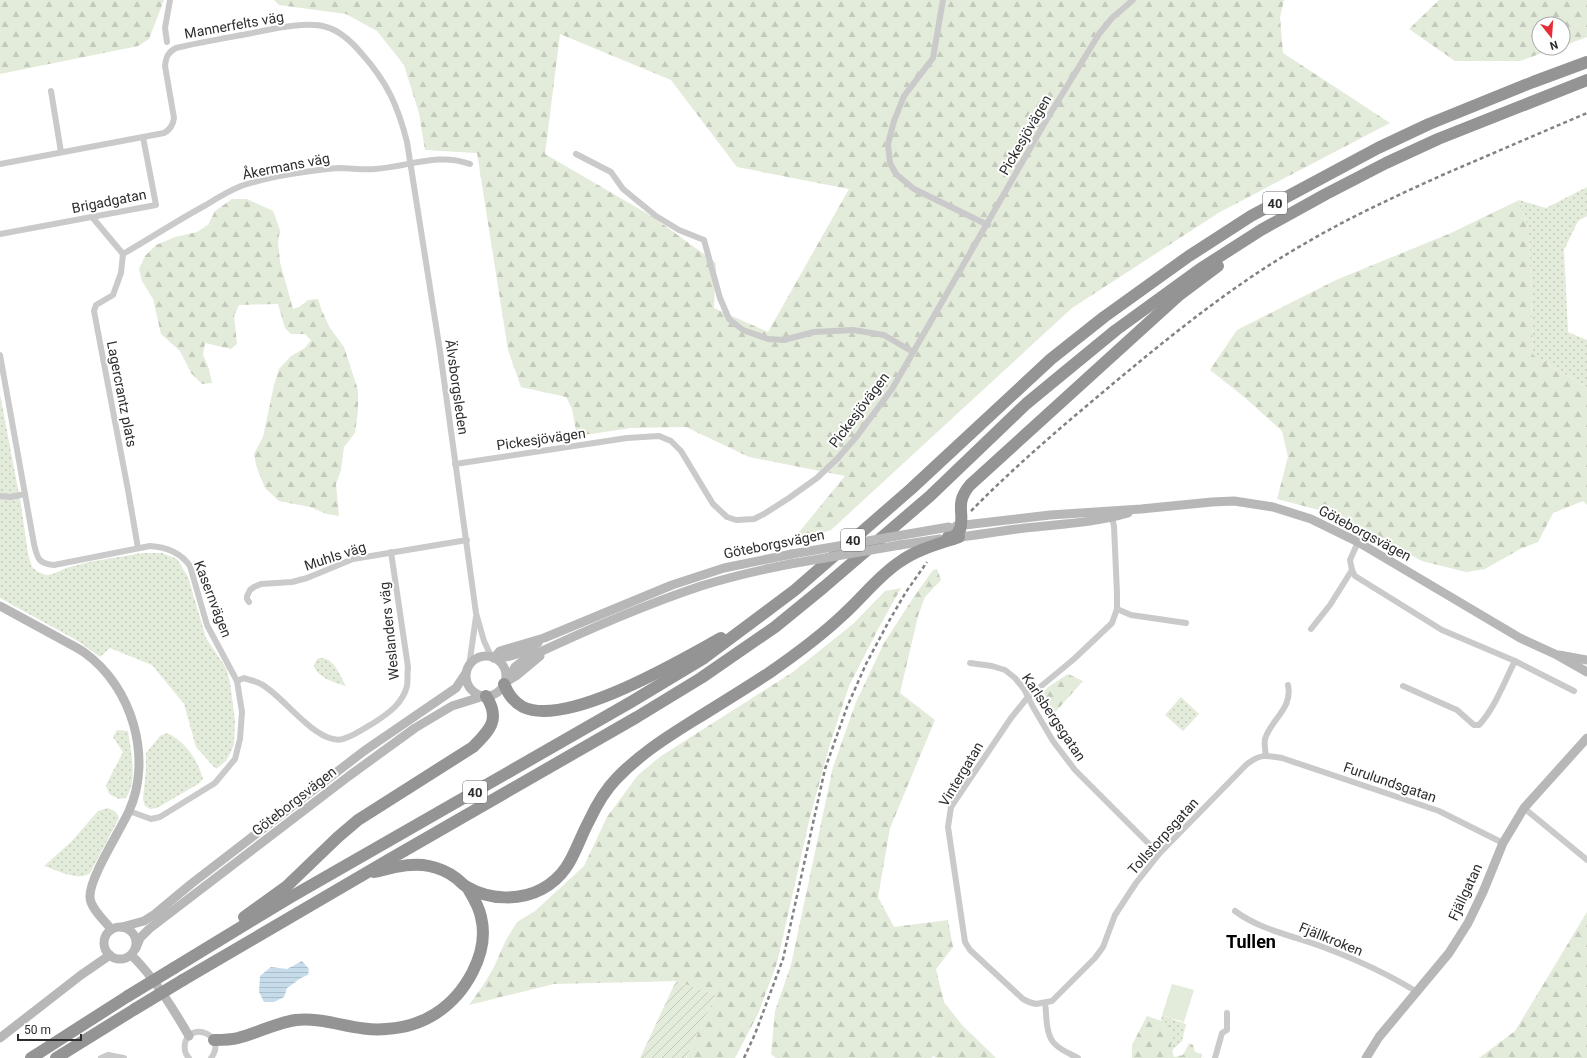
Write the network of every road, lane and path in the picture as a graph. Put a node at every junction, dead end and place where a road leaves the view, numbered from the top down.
1 (170, 0) edge
2 (943, 0) edge
3 (1133, 0) edge
4 (167, 42) dead end
5 (1587, 62) edge
6 (1587, 80) edge
7 (51, 91) dead end
8 (143, 137) junction
9 (61, 152) junction
10 (576, 154) dead end
11 (0, 164) edge
12 (410, 164) junction
13 (470, 164) dead end
14 (1288, 215) junction
15 (92, 217) junction
16 (988, 225) junction
17 (0, 234) edge
18 (123, 254) junction
19 (913, 352) junction
20 (0, 355) edge
21 (2, 374) edge
22 (455, 464) junction
23 (25, 494) junction
24 (0, 496) edge
25 (1141, 509) junction
26 (1112, 518) junction
27 (960, 531) junction
28 (941, 539) joint
29 (467, 540) junction
30 (1358, 542) junction
31 (138, 548) junction
32 (392, 552) junction
33 (1352, 570) junction
34 (249, 602) dead end
35 (0, 606) edge
36 (1117, 609) junction
37 (476, 613) junction
38 (762, 615) junction
39 (1186, 623) dead end
40 (1311, 629) dead end
41 (1558, 655) junction
42 (493, 658) junction
43 (1587, 660) edge
44 (1515, 661) junction
45 (970, 663) dead end
46 (468, 670) junction
47 (1587, 672) edge
48 (237, 681) junction
49 (505, 683) junction
50 (1288, 685) dead end
51 (1403, 686) dead end
52 (1574, 691) dead end
53 (485, 696) junction
54 (1028, 697) junction
55 (1587, 738) edge
56 (1266, 755) junction
57 (1524, 808) junction
58 (129, 811) junction
59 (1502, 843) junction
60 (1159, 854) junction
61 (1587, 860) edge
62 (362, 875) junction
63 (467, 887) junction
64 (1235, 911) dead end
65 (122, 927) junction
66 (111, 930) junction
67 (133, 951) junction
68 (110, 955) junction
69 (179, 965) junction
70 (1417, 992) junction
71 (1045, 1003) junction
72 (1227, 1012) dead end
73 (190, 1036) junction
74 (0, 1038) edge
75 (214, 1040) junction
76 (31, 1058) edge
77 (56, 1058) edge
78 (101, 1058) edge
79 (124, 1058) edge
80 (189, 1058) edge
81 (212, 1058) edge
82 (1078, 1058) edge
83 (1214, 1058) edge
84 (1366, 1058) edge

1 - 4 street
2 - 16 street
3 - 16 street, Pickesjövägen
5 - 38 highway, 40
6 - 14 highway, 40
7 - 9 street
8 - 9 street, Mannerfelts väg
8 - 12 street, Mannerfelts väg
8 - 15 street, Brigadgatan
9 - 11 street, Mannerfelts väg
10 - 19 street
12 - 13 street, Åkermans väg
12 - 18 street, Åkermans väg
12 - 22 street, Älvsborgsleden
14 - 27 highway
14 - 62 highway, 40
15 - 17 street, Brigadgatan
15 - 18 street
16 - 19 street, Pickesjövägen
18 - 31 street, Lagercrantz plats
19 - 22 street, Pickesjövägen
20 - 21 street
21 - 23 street
22 - 29 street, Älvsborgsleden
23 - 24 street
23 - 31 street, Kasernvägen
25 - 26 main road, Göteborgsvägen
25 - 27 main road, Göteborgsvägen
25 - 30 main road, Göteborgsvägen
26 - 27 main road, Göteborgsvägen
26 - 36 street, Vintergatan
27 - 28 highway
27 - 42 main road, Göteborgsvägen, bridge
27 - 63 highway
28 - 49 main road, Göteborgsvägen, bridge
29 - 32 street, Muhls väg
29 - 37 street, Älvsborgsleden
30 - 33 street
30 - 41 main road, Göteborgsvägen
31 - 48 street, Kasernvägen
32 - 34 street, Muhls väg
32 - 48 street, Weslanders väg
33 - 40 street
33 - 44 street
35 - 58 main road
36 - 39 street
36 - 54 street, Vintergatan
37 - 42 street, Älvsborgsleden
37 - 46 street, Älvsborgsleden
38 - 49 highway
38 - 69 highway, 40
41 - 43 main road, Göteborgsvägen
41 - 47 main road, Göteborgsvägen
42 - 46 main road, Göteborgsvägen
42 - 49 main road
44 - 51 street
44 - 52 street
45 - 54 street, Karlsbergsgatan
46 - 53 main road
46 - 65 main road, Göteborgsvägen
48 - 58 street, Kasernvägen
49 - 53 main road, Göteborgsvägen
50 - 56 street
53 - 67 main road, Göteborgsvägen
53 - 69 highway
54 - 60 street, Karlsbergsgatan
54 - 71 street, Vintergatan
55 - 57 main road, Fjällgatan
56 - 59 street, Furulundsgatan
56 - 60 street, Tollstorpsgatan
57 - 59 main road, Fjällgatan
57 - 61 street
58 - 66 main road
59 - 70 main road, Fjällgatan
60 - 71 street, Tollstorpsgatan
62 - 63 highway
62 - 77 highway, 40, bridge
63 - 75 highway
64 - 70 street, Fjällkroken
65 - 66 main road, Göteborgsvägen
65 - 67 main road
66 - 68 main road
67 - 68 main road
67 - 73 main road
68 - 74 main road
69 - 76 highway, 40, bridge
70 - 84 main road, Fjällgatan
71 - 82 street
72 - 83 street
73 - 75 street
73 - 80 street
75 - 81 street
78 - 79 street

